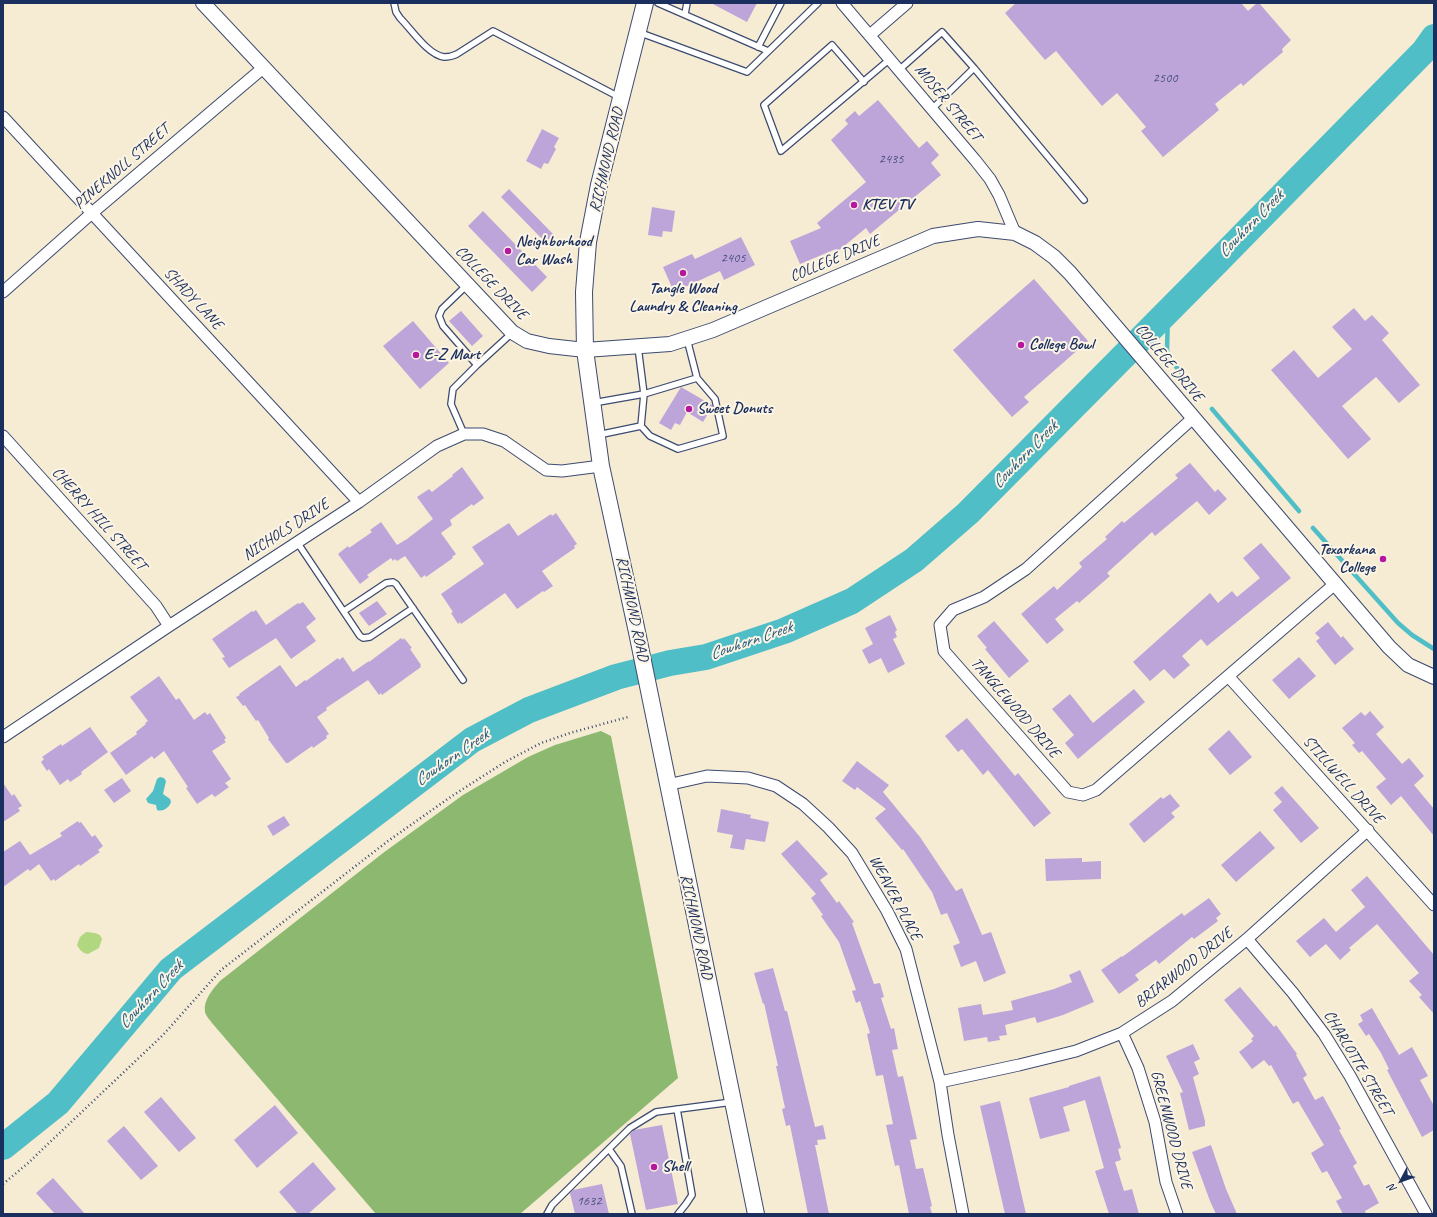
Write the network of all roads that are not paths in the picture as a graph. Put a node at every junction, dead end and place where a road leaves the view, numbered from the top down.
1 (203, 3) edge
2 (394, 3) edge
3 (645, 3) edge
4 (658, 3) edge
5 (688, 3) edge
6 (781, 3) edge
7 (818, 3) edge
8 (842, 3) edge
9 (907, 3) edge
10 (685, 14) junction
11 (638, 32) junction
12 (870, 35) junction
13 (758, 47) junction
14 (768, 52) junction
15 (890, 59) junction
16 (263, 68) junction
17 (974, 68) junction
18 (899, 70) junction
19 (864, 82) junction
20 (622, 98) junction
21 (932, 109) junction
22 (3, 117) edge
23 (1084, 200) dead end
24 (92, 213) junction
25 (1014, 232) junction
26 (468, 285) junction
27 (3, 292) edge
28 (512, 332) junction
29 (686, 339) junction
30 (638, 345) junction
31 (585, 350) junction
32 (476, 364) junction
33 (697, 378) junction
34 (644, 394) junction
35 (592, 403) junction
36 (1193, 418) junction
37 (641, 426) junction
38 (464, 434) junction
39 (597, 435) junction
40 (3, 436) edge
41 (602, 466) junction
42 (359, 502) junction
43 (297, 542) junction
44 (1336, 583) junction
45 (413, 608) junction
46 (344, 611) junction
47 (169, 626) junction
48 (1228, 676) junction
49 (1434, 676) edge
50 (463, 680) dead end
51 (3, 737) edge
52 (667, 785) junction
53 (1368, 830) junction
54 (1434, 905) edge
55 (1247, 939) junction
56 (1122, 1033) junction
57 (940, 1082) junction
58 (732, 1102) junction
59 (677, 1109) junction
60 (609, 1149) junction
61 (548, 1214) edge
62 (632, 1214) edge
63 (678, 1214) edge
64 (756, 1214) edge
65 (962, 1214) edge
66 (1177, 1214) edge
67 (1426, 1214) edge

1 - 16 street, COLLEGE DRIVE
2 - 20 lane
3 - 11 main road, RICHMOND ROAD
4 - 10 lane
5 - 10 lane
6 - 13 lane
7 - 14 lane
8 - 12 street, MOSER STREET
9 - 12 street
10 - 13 lane
11 - 14 lane
11 - 20 main road, RICHMOND ROAD
12 - 15 street, MOSER STREET
13 - 14 lane
15 - 18 street, MOSER STREET
15 - 19 lane
16 - 24 street, PINEKNOLL STREET
16 - 26 street, COLLEGE DRIVE
17 - 18 lane
17 - 21 lane
17 - 23 lane
18 - 21 street, MOSER STREET
19 - 19 lane
20 - 31 main road, RICHMOND ROAD
21 - 25 street, MOSER STREET
22 - 24 street, SHADY LANE
24 - 27 street, PINEKNOLL STREET
24 - 42 street, SHADY LANE
25 - 29 street, COLLEGE DRIVE
25 - 36 street, COLLEGE DRIVE
26 - 28 street, COLLEGE DRIVE
26 - 32 lane
28 - 31 street, COLLEGE DRIVE
28 - 32 lane
29 - 30 street, COLLEGE DRIVE
29 - 33 lane
30 - 31 street, COLLEGE DRIVE
30 - 34 lane
31 - 35 main road, RICHMOND ROAD
32 - 38 lane
33 - 34 lane
33 - 37 lane
34 - 35 lane
34 - 37 lane
35 - 39 main road, RICHMOND ROAD
36 - 44 street, COLLEGE DRIVE
36 - 48 street, TANGLEWOOD DRIVE
37 - 39 lane
38 - 41 street, NICHOLS DRIVE
38 - 42 street, NICHOLS DRIVE
39 - 41 main road, RICHMOND ROAD
40 - 47 street, CHERRY HILL STREET
41 - 52 main road, RICHMOND ROAD
42 - 43 street, NICHOLS DRIVE
43 - 46 lane
43 - 47 street, NICHOLS DRIVE
44 - 48 street, TANGLEWOOD DRIVE
44 - 49 street, COLLEGE DRIVE
45 - 46 lane
45 - 46 lane
45 - 50 lane
47 - 51 street, NICHOLS DRIVE
48 - 53 street, STILLWELL DRIVE
52 - 57 street, WEAVER PLACE
52 - 58 main road, RICHMOND ROAD
53 - 54 street, STILLWELL DRIVE
53 - 55 street, BRIARWOOD DRIVE
55 - 56 street, BRIARWOOD DRIVE
55 - 67 street, CHARLOTTE STREET
56 - 57 street, BRIARWOOD DRIVE
56 - 66 street, GREENWOOD DRIVE
57 - 65 street, WEAVER PLACE
58 - 59 lane
58 - 64 main road, RICHMOND ROAD
59 - 60 lane
59 - 63 lane
60 - 61 lane
60 - 62 lane

